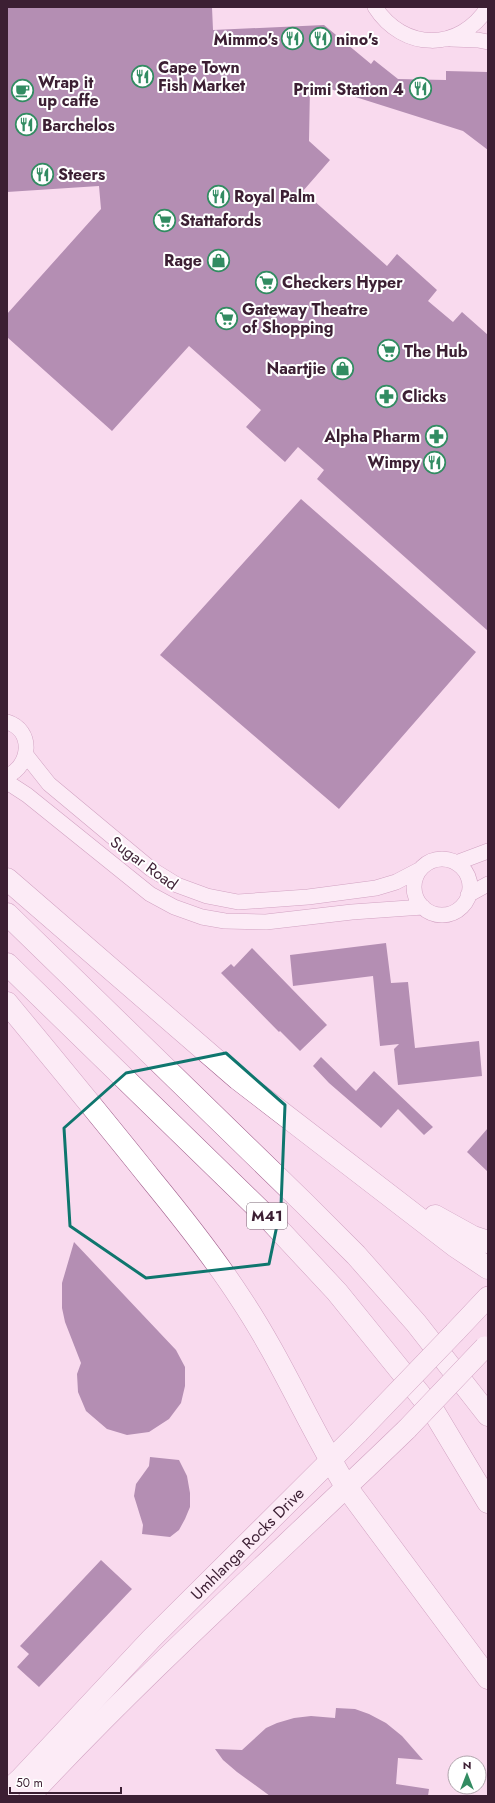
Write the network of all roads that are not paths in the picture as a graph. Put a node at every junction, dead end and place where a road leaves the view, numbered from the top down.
1 (375, 7) edge
2 (488, 7) edge
3 (446, 40) junction
4 (488, 42) edge
5 (7, 722) edge
6 (26, 755) junction
7 (7, 776) edge
8 (7, 782) edge
9 (488, 851) edge
10 (456, 863) junction
11 (419, 870) junction
12 (7, 879) edge
13 (488, 884) edge
14 (468, 895) junction
15 (423, 907) junction
16 (7, 914) edge
17 (7, 964) edge
18 (7, 1003) edge
19 (370, 1178) junction
20 (488, 1242) edge
21 (488, 1268) edge
22 (485, 1300) edge
23 (488, 1344) edge
24 (488, 1415) edge
25 (330, 1460) junction
26 (347, 1488) junction
27 (488, 1502) edge
28 (488, 1678) edge
29 (7, 1791) edge
30 (30, 1796) edge

1 - 3 street
2 - 3 street
3 - 4 street
5 - 6 street
6 - 7 street
6 - 11 street, Sugar Road
8 - 15 street, Sugar Road
9 - 10 street
10 - 11 street
10 - 14 street
11 - 15 street
12 - 19 highway
13 - 14 street
14 - 15 street
16 - 24 highway, M41
17 - 27 highway, M41
18 - 25 highway
19 - 20 highway
19 - 21 highway
22 - 25 main road, Umhlanga Rocks Drive, bridge
23 - 26 main road, Umhlanga Rocks Drive, bridge
25 - 26 highway
25 - 29 main road, Umhlanga Rocks Drive
26 - 28 highway
26 - 30 main road, Umhlanga Rocks Drive

